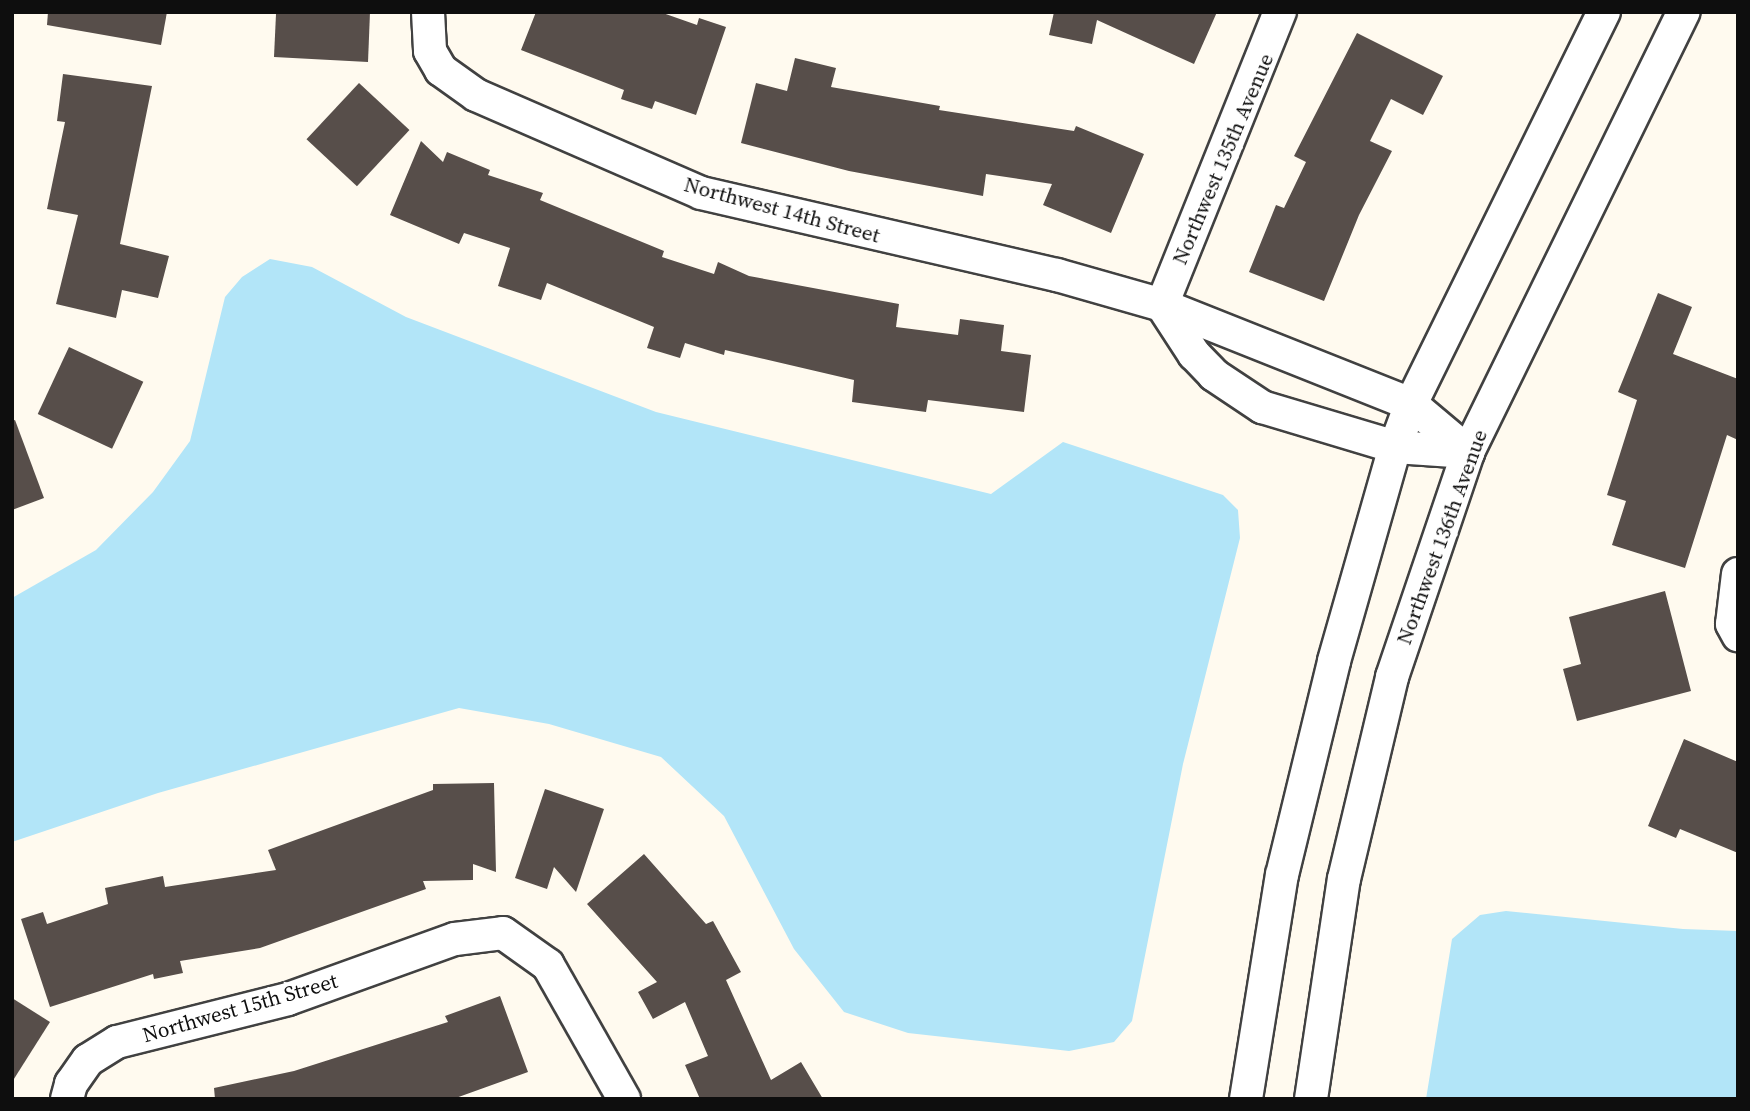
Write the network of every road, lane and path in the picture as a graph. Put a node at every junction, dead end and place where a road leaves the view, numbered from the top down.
1 (428, 12) edge
2 (1280, 12) edge
3 (1604, 12) edge
4 (1684, 12) edge
5 (1162, 305) junction
6 (1411, 404) junction
7 (1395, 447) junction
8 (1468, 452) junction
9 (1738, 574) edge
10 (1738, 635) edge
11 (69, 1091) edge
12 (624, 1099) edge
13 (1246, 1099) edge
14 (1311, 1099) edge

1 - 5 street, Northwest 14th Street
2 - 5 street, Northwest 135th Avenue
3 - 6 street
4 - 8 street, Northwest 136th Avenue
5 - 6 street, Northwest 14th Street
5 - 7 street
6 - 7 street
6 - 8 street, Northwest 14th Street
7 - 8 street
7 - 13 street
8 - 14 street, Northwest 136th Avenue
9 - 10 street
11 - 12 street, Northwest 15th Street

